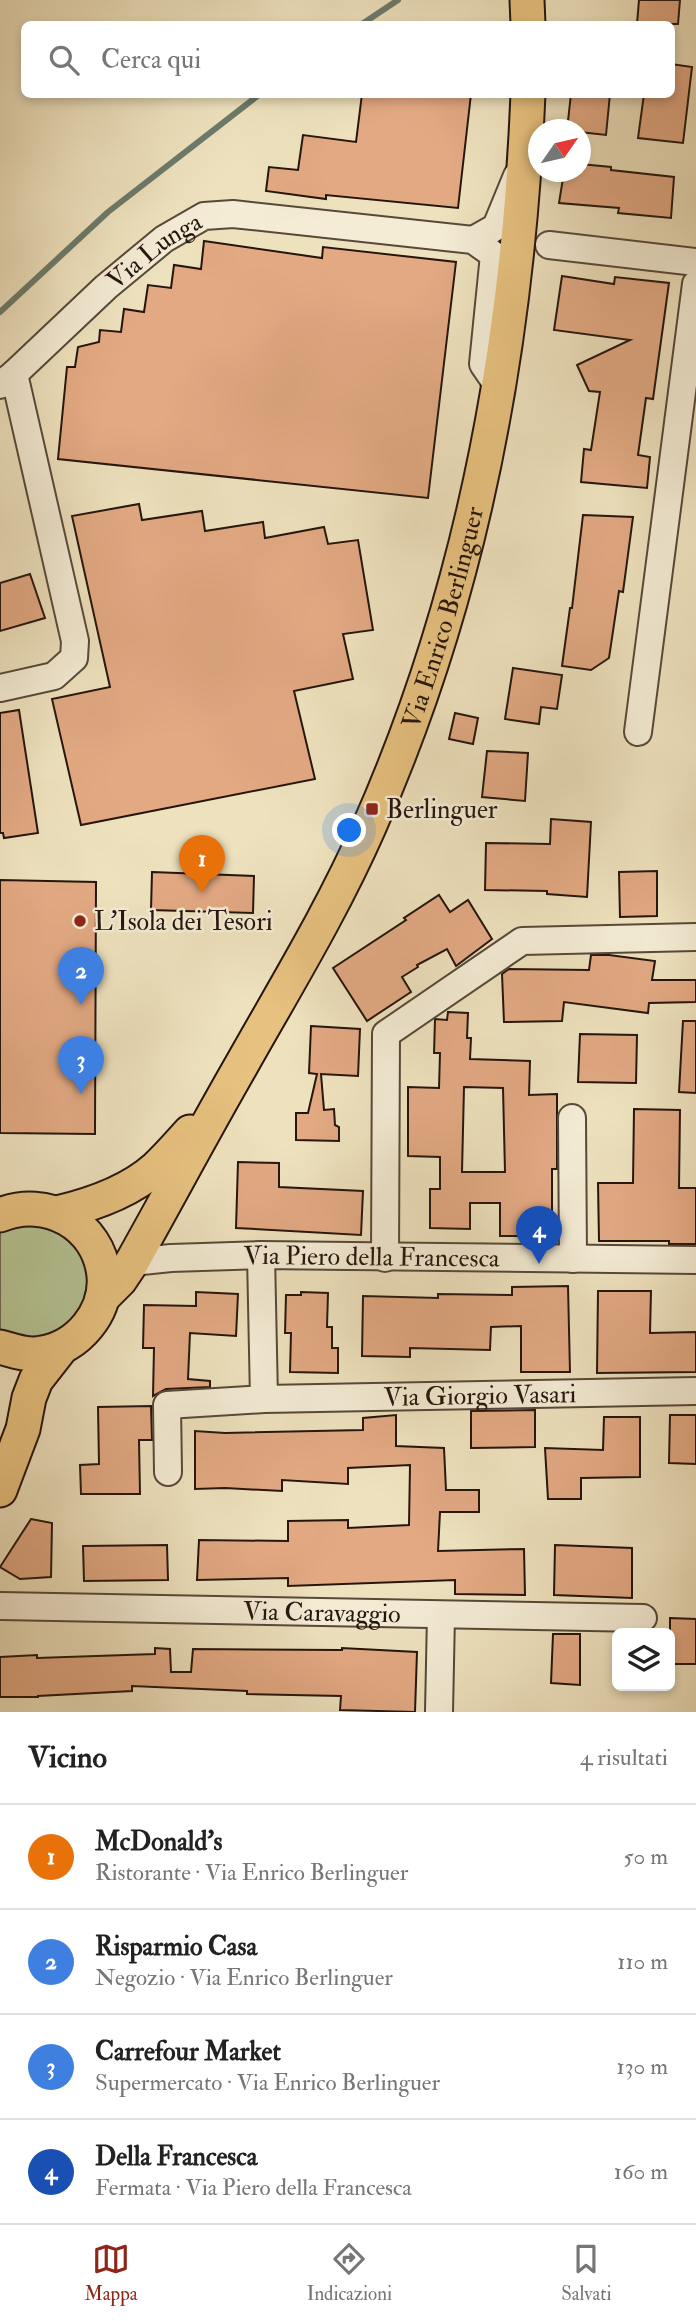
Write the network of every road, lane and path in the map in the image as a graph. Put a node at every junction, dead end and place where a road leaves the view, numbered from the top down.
1 (527, 0) edge
2 (528, 21) edge
3 (528, 98) edge
4 (526, 154) junction
5 (472, 240) junction
6 (549, 245) dead end
7 (696, 262) edge
8 (696, 284) edge
9 (7, 379) edge
10 (498, 386) junction
11 (0, 688) edge
12 (638, 732) dead end
13 (696, 937) edge
14 (221, 1100) junction
15 (572, 1118) dead end
16 (57, 1213) junction
17 (0, 1215) edge
18 (261, 1255) junction
19 (385, 1258) junction
20 (573, 1259) junction
21 (696, 1260) edge
22 (132, 1262) junction
23 (103, 1298) junction
24 (0, 1347) edge
25 (61, 1348) junction
26 (696, 1391) edge
27 (264, 1399) junction
28 (168, 1472) dead end
29 (0, 1490) edge
30 (0, 1606) edge
31 (441, 1615) junction
32 (643, 1618) dead end
33 (439, 1712) edge

1 - 2 main road
3 - 4 main road, Via Enrico Berlinguer
4 - 5 street
4 - 10 main road, Via Enrico Berlinguer
5 - 9 street, Via Lunga
5 - 10 street
6 - 7 street
8 - 12 street
9 - 11 street
10 - 14 main road, Via Enrico Berlinguer
13 - 19 street
14 - 16 main road
14 - 22 main road
15 - 20 street
16 - 17 main road
16 - 23 main road
18 - 19 street, Via Piero della Francesca
18 - 22 street, Via Piero della Francesca
18 - 27 street
19 - 20 street, Via Piero della Francesca
20 - 21 street, Via Piero della Francesca
22 - 23 main road
23 - 25 main road
24 - 25 main road
25 - 29 main road
26 - 27 street, Via Giorgio Vasari
27 - 28 street, Via Giorgio Vasari
30 - 31 street, Via Caravaggio
31 - 32 street, Via Caravaggio
31 - 33 street

